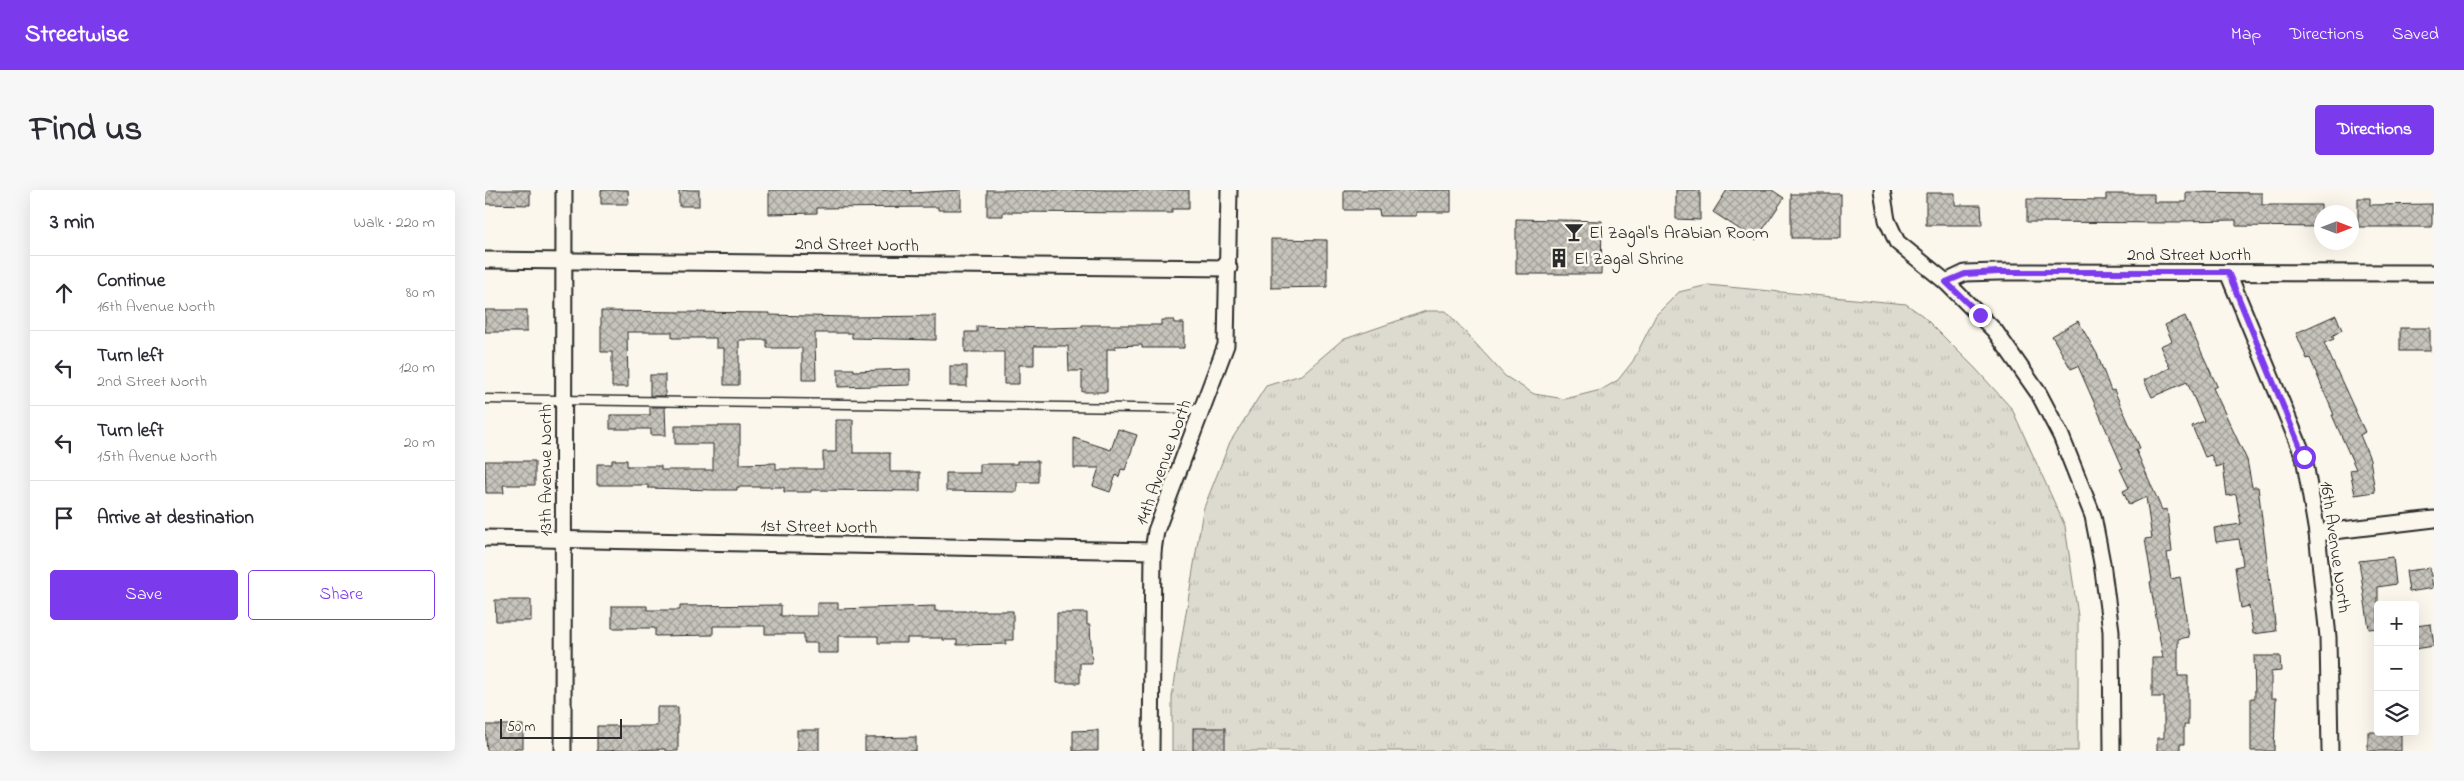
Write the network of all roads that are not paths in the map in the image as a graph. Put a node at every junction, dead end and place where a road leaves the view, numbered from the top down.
1 (564, 190) edge
2 (1229, 190) edge
3 (1882, 190) edge
4 (485, 260) edge
5 (564, 260) junction
6 (1229, 268) junction
7 (2228, 272) junction
8 (2434, 273) edge
9 (1946, 282) junction
10 (485, 399) edge
11 (564, 400) junction
12 (1203, 409) junction
13 (2434, 520) edge
14 (2317, 534) junction
15 (485, 538) edge
16 (563, 540) junction
17 (1153, 551) junction
18 (563, 751) edge
19 (1151, 751) edge
20 (2112, 751) edge
21 (2330, 751) edge

1 - 5 street, 13th Avenue North
2 - 6 street, 14th Avenue North
3 - 9 street
4 - 5 street, 2nd Street North
5 - 6 street, 2nd Street North
5 - 11 street, 13th Avenue North
6 - 12 street, 14th Avenue North
7 - 8 street, 2nd Street North
7 - 9 street, 2nd Street North
7 - 14 street, 16th Avenue North
9 - 20 street
10 - 11 lane
11 - 12 lane
11 - 16 street, 13th Avenue North
12 - 17 street, 14th Avenue North
13 - 14 street
14 - 21 street, 16th Avenue North
15 - 16 street, 1st Street North
16 - 17 street, 1st Street North
16 - 18 street, 13th Avenue North
17 - 19 street, 14th Avenue North

